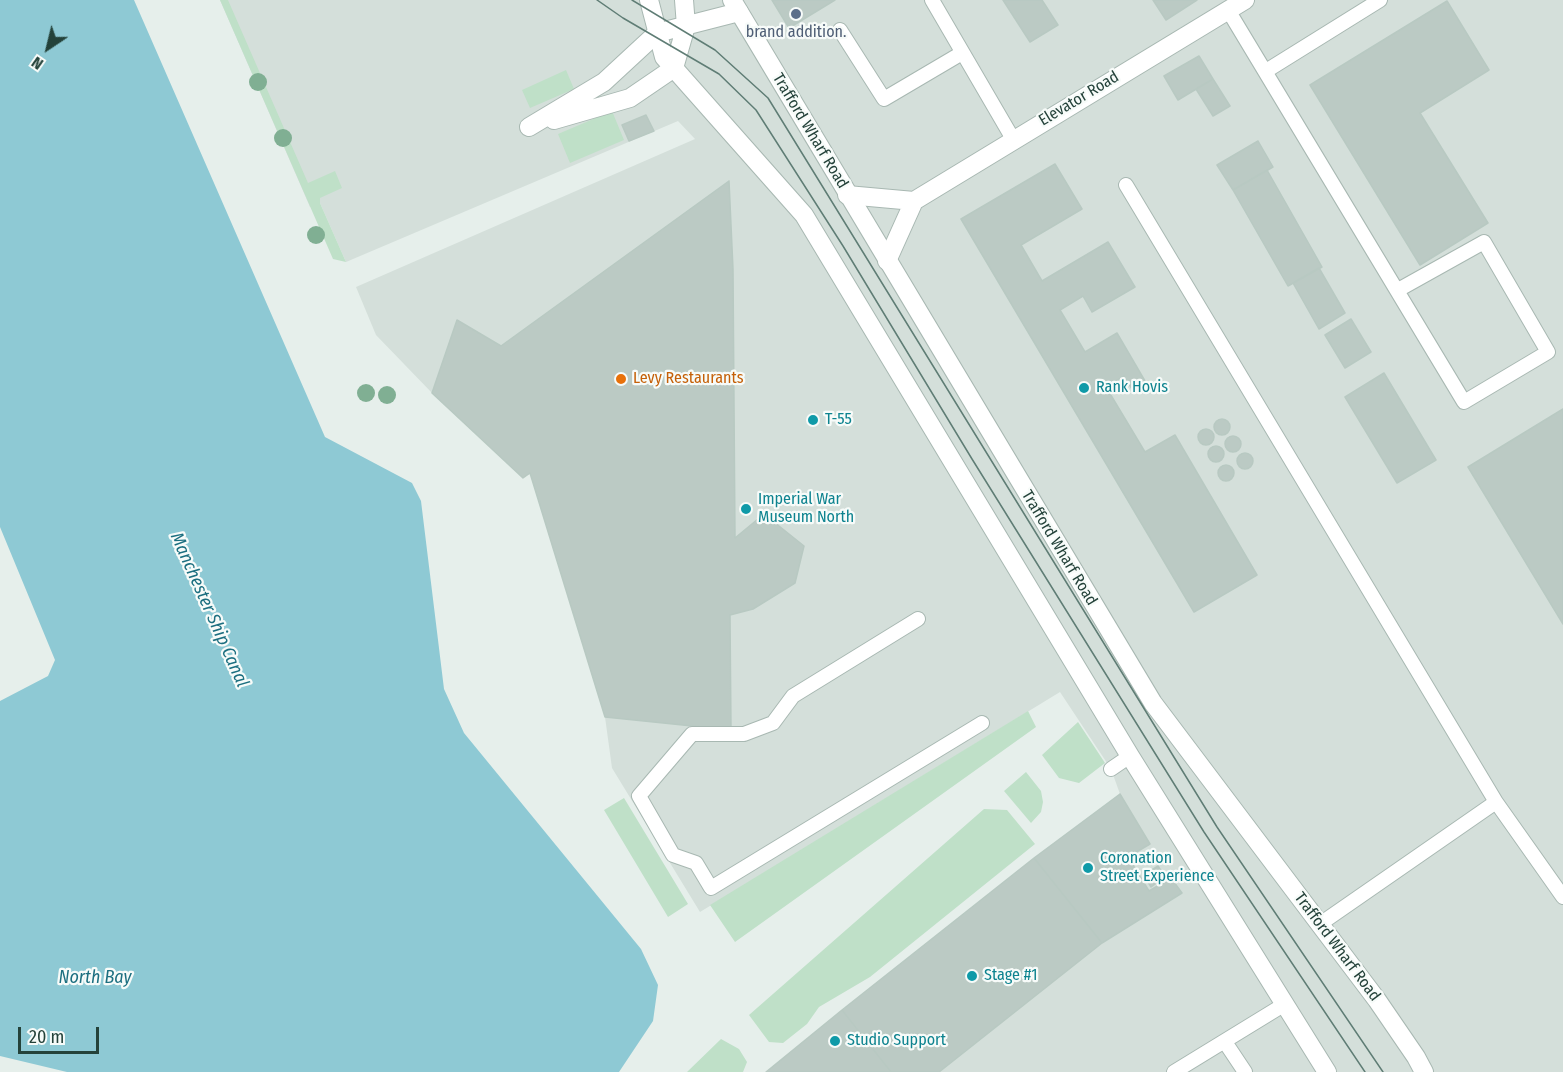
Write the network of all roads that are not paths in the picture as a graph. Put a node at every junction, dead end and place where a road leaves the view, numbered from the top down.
1 (648, 0) edge
2 (684, 0) edge
3 (932, 0) edge
4 (1245, 0) edge
5 (1380, 0) edge
6 (735, 6) edge
7 (1228, 10) junction
8 (686, 26) junction
9 (840, 30) dead end
10 (657, 33) junction
11 (962, 53) junction
12 (674, 68) junction
13 (1266, 72) junction
14 (1013, 139) junction
15 (1126, 185) dead end
16 (848, 195) junction
17 (914, 201) junction
18 (887, 261) junction
19 (1398, 290) junction
20 (918, 619) dead end
21 (982, 723) dead end
22 (1130, 756) junction
23 (1111, 769) dead end
24 (1496, 802) junction
25 (1563, 897) edge
26 (1320, 924) junction
27 (1284, 1004) junction
28 (1225, 1042) junction
29 (1174, 1072) edge
30 (1245, 1072) edge
31 (1327, 1072) edge
32 (1424, 1072) edge

1 - 10 street
2 - 8 street
3 - 11 lane
4 - 7 street, Elevator Road
5 - 13 lane
6 - 8 street
6 - 16 street, Trafford Wharf Road
7 - 13 lane
7 - 14 street, Elevator Road
8 - 10 street
8 - 12 street
9 - 11 lane
10 - 12 street
10 - 12 street
11 - 14 lane
12 - 22 street
13 - 19 lane
14 - 17 street, Elevator Road
15 - 24 lane
16 - 17 street
16 - 18 street, Trafford Wharf Road
17 - 18 street
18 - 26 street, Trafford Wharf Road
19 - 19 lane
20 - 21 lane
22 - 23 lane
22 - 27 street
24 - 25 lane
24 - 26 lane
26 - 32 street, Trafford Wharf Road
27 - 28 lane
27 - 31 street
28 - 29 lane
28 - 30 lane

